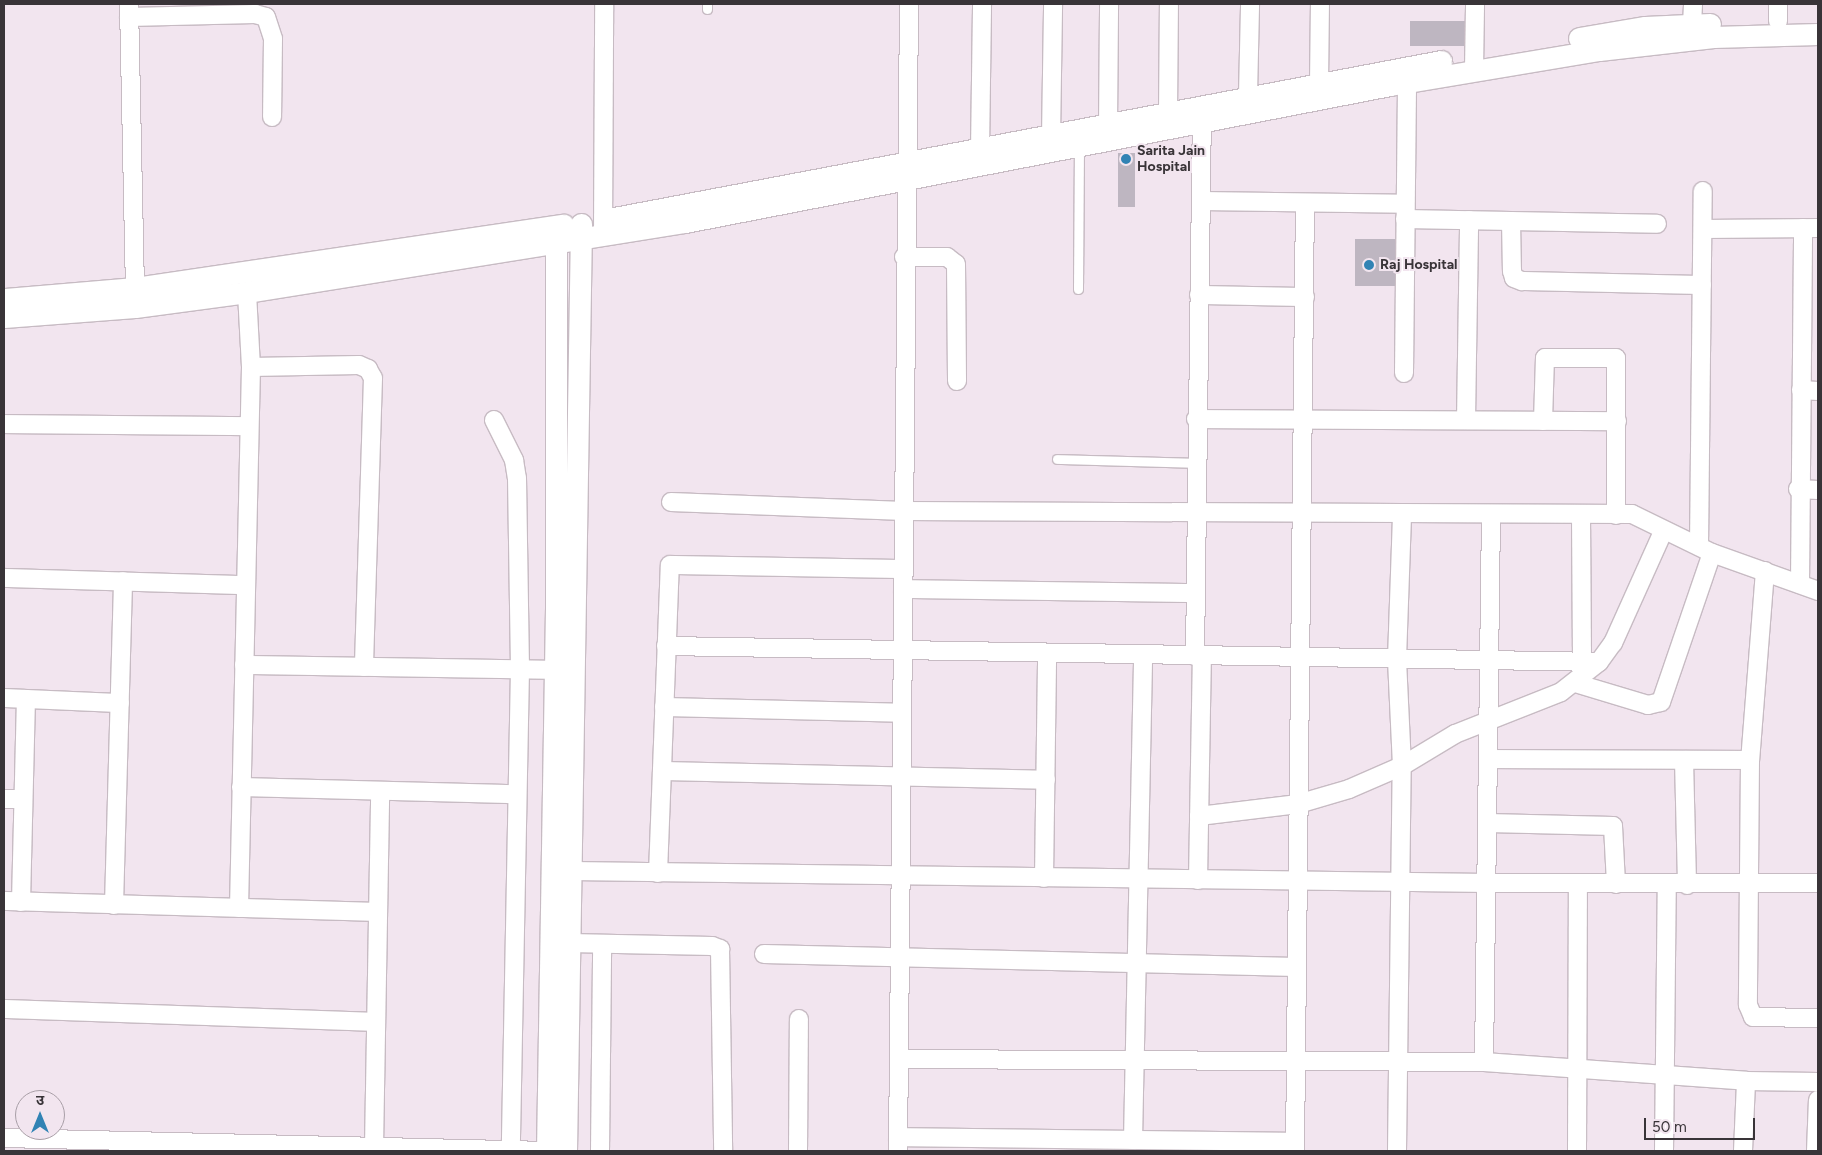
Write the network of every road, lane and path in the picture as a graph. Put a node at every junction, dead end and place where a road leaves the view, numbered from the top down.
1 (604, 4) edge
2 (909, 4) edge
3 (982, 4) edge
4 (1053, 4) edge
5 (1109, 4) edge
6 (1170, 4) edge
7 (1250, 4) edge
8 (1320, 4) edge
9 (1475, 4) edge
10 (129, 10) edge
11 (1778, 13) edge
12 (1692, 14) edge
13 (1818, 21) edge
14 (1818, 34) edge
15 (1645, 35) junction
16 (1475, 63) junction
17 (1407, 75) junction
18 (1319, 83) junction
19 (1248, 95) junction
20 (1168, 113) junction
21 (1202, 115) junction
22 (272, 117) dead end
23 (1108, 126) junction
24 (1051, 137) junction
25 (1080, 147) junction
26 (980, 151) junction
27 (905, 173) junction
28 (1703, 191) dead end
29 (1201, 201) junction
30 (1305, 203) junction
31 (1405, 212) junction
32 (1469, 220) junction
33 (1511, 221) junction
34 (1657, 224) dead end
35 (603, 227) junction
36 (1810, 228) edge
37 (580, 230) junction
38 (1703, 230) junction
39 (556, 233) junction
40 (904, 258) junction
41 (1702, 285) junction
42 (1078, 289) dead end
43 (247, 292) junction
44 (1199, 295) junction
45 (1305, 297) junction
46 (4, 298) edge
47 (134, 298) junction
48 (1810, 301) edge
49 (4, 316) edge
50 (251, 367) junction
51 (1404, 372) dead end
52 (956, 381) dead end
53 (1801, 390) junction
54 (1818, 391) edge
55 (1196, 418) junction
56 (1303, 419) junction
57 (494, 420) dead end
58 (1466, 420) junction
59 (1543, 420) junction
60 (1617, 421) junction
61 (4, 424) edge
62 (249, 426) junction
63 (1057, 459) dead end
64 (1196, 463) junction
65 (1798, 489) junction
66 (1818, 490) edge
67 (671, 502) dead end
68 (904, 511) junction
69 (1196, 512) junction
70 (1302, 513) junction
71 (1402, 514) junction
72 (1616, 514) junction
73 (1581, 515) junction
74 (1491, 516) junction
75 (1663, 532) junction
76 (1706, 550) junction
77 (904, 569) junction
78 (1765, 572) junction
79 (4, 578) edge
80 (123, 581) junction
81 (1800, 584) junction
82 (246, 585) junction
83 (904, 589) junction
84 (1818, 591) edge
85 (1195, 593) junction
86 (666, 646) junction
87 (904, 650) junction
88 (1048, 653) junction
89 (1143, 655) junction
90 (1198, 656) junction
91 (1300, 658) junction
92 (1397, 659) junction
93 (1489, 660) junction
94 (1582, 661) junction
95 (1599, 662) junction
96 (244, 665) junction
97 (364, 667) junction
98 (520, 670) junction
99 (565, 670) junction
100 (1575, 683) junction
101 (4, 698) edge
102 (26, 699) junction
103 (120, 703) junction
104 (664, 707) junction
105 (902, 713) junction
106 (1489, 720) junction
107 (1489, 758) junction
108 (1684, 760) junction
109 (1750, 760) junction
110 (1402, 766) junction
111 (662, 771) junction
112 (902, 776) junction
113 (1046, 780) junction
114 (242, 787) junction
115 (380, 791) junction
116 (517, 794) junction
117 (4, 799) edge
118 (24, 799) junction
119 (1298, 804) junction
120 (1199, 816) junction
121 (1488, 823) junction
122 (571, 871) junction
123 (658, 873) junction
124 (901, 876) junction
125 (1044, 878) junction
126 (1138, 879) junction
127 (1198, 880) junction
128 (1297, 881) junction
129 (1401, 882) junction
130 (1818, 883) edge
131 (1488, 884) junction
132 (1578, 884) junction
133 (1616, 884) junction
134 (1667, 884) junction
135 (1746, 884) junction
136 (1687, 885) junction
137 (12, 902) edge
138 (114, 904) junction
139 (239, 908) junction
140 (378, 912) junction
141 (570, 943) junction
142 (602, 944) junction
143 (764, 954) dead end
144 (899, 958) junction
145 (1136, 965) junction
146 (1296, 967) junction
147 (4, 1009) edge
148 (1818, 1018) edge
149 (799, 1019) dead end
150 (376, 1022) junction
151 (899, 1059) junction
152 (1135, 1060) junction
153 (1296, 1061) junction
154 (1399, 1061) junction
155 (1484, 1062) junction
156 (1579, 1069) junction
157 (1665, 1076) junction
158 (1746, 1082) junction
159 (1818, 1082) edge
160 (1818, 1100) edge
161 (4, 1138) edge
162 (1133, 1140) junction
163 (898, 1144) edge
164 (22, 1145) edge
165 (374, 1147) junction
166 (1295, 1147) edge
167 (510, 1151) edge
168 (547, 1151) edge
169 (566, 1151) edge
170 (600, 1151) edge
171 (723, 1151) edge
172 (798, 1151) edge
173 (1398, 1151) edge
174 (1577, 1151) edge
175 (1664, 1151) edge
176 (1743, 1151) edge
177 (1816, 1151) edge

1 - 35 street
2 - 27 street
3 - 26 street
4 - 24 street
5 - 23 street
6 - 20 street
7 - 19 street
8 - 18 street
9 - 16 street
10 - 22 street
10 - 47 street
11 - 12 street
11 - 13 street
12 - 15 street
14 - 15 street
15 - 16 street
16 - 17 street
17 - 18 street
17 - 21 street
17 - 31 street
18 - 19 street
19 - 21 street
20 - 21 street
20 - 23 street
21 - 25 street
21 - 29 street
23 - 24 street
24 - 26 street
25 - 27 street
25 - 42 lane
26 - 27 street
27 - 35 street
27 - 40 street
28 - 38 street
29 - 30 street
29 - 44 street
30 - 31 street
30 - 45 street
31 - 32 street
31 - 51 street
32 - 33 street
32 - 58 street
33 - 34 street
33 - 41 street
35 - 37 street
36 - 38 street
36 - 48 street
37 - 39 street
37 - 99 street
38 - 41 street
39 - 43 street
39 - 47 street
39 - 99 street
40 - 52 street
40 - 68 street
41 - 76 street
43 - 47 street
43 - 50 street
44 - 45 street
44 - 55 street
45 - 56 street
46 - 47 street
47 - 49 street
48 - 53 street
50 - 62 street
50 - 97 street
53 - 54 street
53 - 65 street
55 - 56 street
55 - 64 street
56 - 58 street
56 - 70 street
57 - 98 street
58 - 59 street
59 - 60 street
59 - 60 street
60 - 72 street
61 - 62 street
62 - 82 street
63 - 64 lane
64 - 69 street
65 - 66 street
65 - 81 street
67 - 68 street
68 - 69 street
68 - 77 street
69 - 70 street
69 - 85 street
70 - 71 street
70 - 91 street
71 - 74 street
71 - 92 street
72 - 73 street
72 - 75 street
73 - 74 street
73 - 94 street
74 - 93 street
75 - 76 street
75 - 95 street
76 - 78 street
76 - 100 street
77 - 83 street
77 - 86 street
78 - 81 street
78 - 109 street
79 - 80 street
80 - 82 street
80 - 103 street
81 - 84 street
82 - 96 street
83 - 85 street
83 - 87 street
85 - 90 street
86 - 87 street
86 - 104 street
87 - 88 street
87 - 105 street
88 - 89 street
88 - 113 street
89 - 90 street
89 - 126 street
90 - 91 street
90 - 120 street
91 - 92 street
91 - 119 street
92 - 93 street
92 - 110 street
93 - 94 street
93 - 106 street
94 - 95 street
95 - 100 street
96 - 97 street
96 - 114 street
97 - 98 street
98 - 99 street
98 - 116 street
99 - 122 street
99 - 168 street
100 - 106 street
101 - 102 street
102 - 103 street
102 - 118 street
103 - 138 street
104 - 105 street
104 - 111 street
105 - 112 street
106 - 107 street
106 - 110 street
107 - 108 street
107 - 121 street
108 - 109 street
108 - 136 street
109 - 135 street
110 - 119 street
110 - 129 street
111 - 112 street
111 - 123 street
112 - 113 street
112 - 124 street
113 - 125 street
114 - 115 street
114 - 139 street
115 - 116 street
115 - 140 street
116 - 167 street
117 - 118 street
118 - 137 street
119 - 120 street
119 - 128 street
120 - 127 street
121 - 131 street
121 - 133 street
122 - 123 street
122 - 141 street
123 - 124 street
124 - 125 street
124 - 144 street
125 - 126 street
126 - 127 street
126 - 145 street
127 - 128 street
128 - 129 street
128 - 146 street
129 - 131 street
129 - 154 street
130 - 135 street
131 - 132 street
131 - 155 street
132 - 133 street
132 - 156 street
133 - 134 street
134 - 136 street
134 - 157 street
135 - 136 street
135 - 148 street
137 - 138 street
138 - 139 street
139 - 140 street
140 - 150 street
141 - 142 street
141 - 169 street
142 - 170 street
142 - 171 street
143 - 144 street
144 - 145 street
144 - 151 street
145 - 146 street
145 - 152 street
146 - 153 street
147 - 150 street
149 - 172 street
150 - 165 street
151 - 152 street
151 - 163 street
152 - 153 street
152 - 162 street
153 - 154 street
153 - 166 street
154 - 155 street
154 - 173 street
155 - 156 street
156 - 157 street
156 - 174 street
157 - 158 street
157 - 175 street
158 - 159 street
158 - 176 street
160 - 177 street
161 - 164 street
162 - 163 street
162 - 166 street
164 - 165 street
165 - 167 street
167 - 168 street

